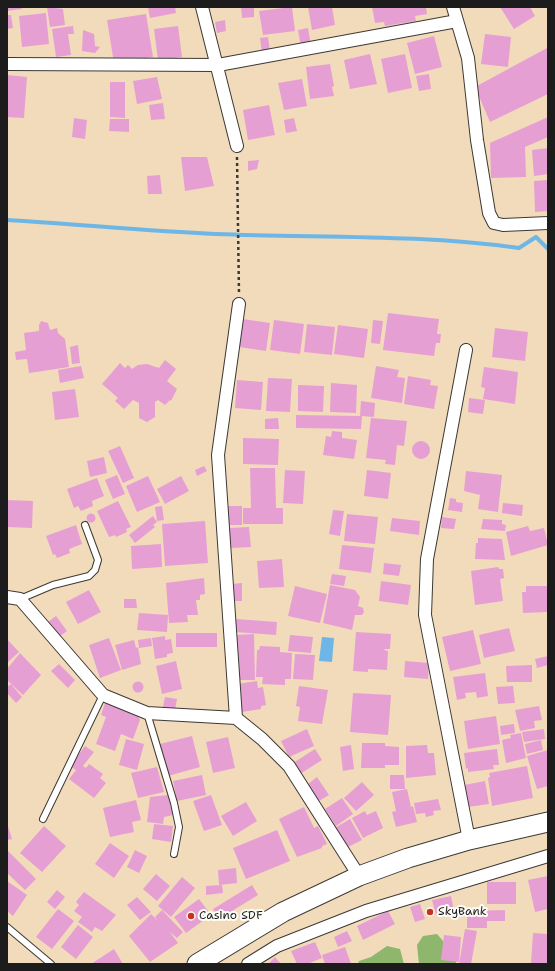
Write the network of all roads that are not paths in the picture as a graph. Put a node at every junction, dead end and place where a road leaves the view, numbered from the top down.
1 (202, 7) edge
2 (453, 7) edge
3 (457, 21) junction
4 (7, 64) edge
5 (218, 65) junction
6 (238, 146) road end
7 (548, 223) edge
8 (238, 304) road end
9 (466, 350) dead end
10 (85, 526) dead end
11 (7, 597) edge
12 (20, 599) junction
13 (103, 695) junction
14 (147, 713) junction
15 (236, 718) junction
16 (43, 819) dead end
17 (548, 822) edge
18 (469, 840) junction
19 (174, 854) dead end
20 (548, 856) edge
21 (359, 876) junction
22 (7, 926) edge
23 (51, 964) edge
24 (197, 964) edge
25 (248, 964) edge

1 - 5 street
2 - 3 street
3 - 5 street
3 - 7 street
4 - 5 street
5 - 6 street
8 - 15 street
9 - 18 street
10 - 12 lane
11 - 12 street
12 - 13 street
13 - 14 street
13 - 16 lane
14 - 15 street
14 - 19 lane
15 - 21 street
17 - 18 main road
18 - 21 main road
20 - 25 street
21 - 24 main road
22 - 23 lane

